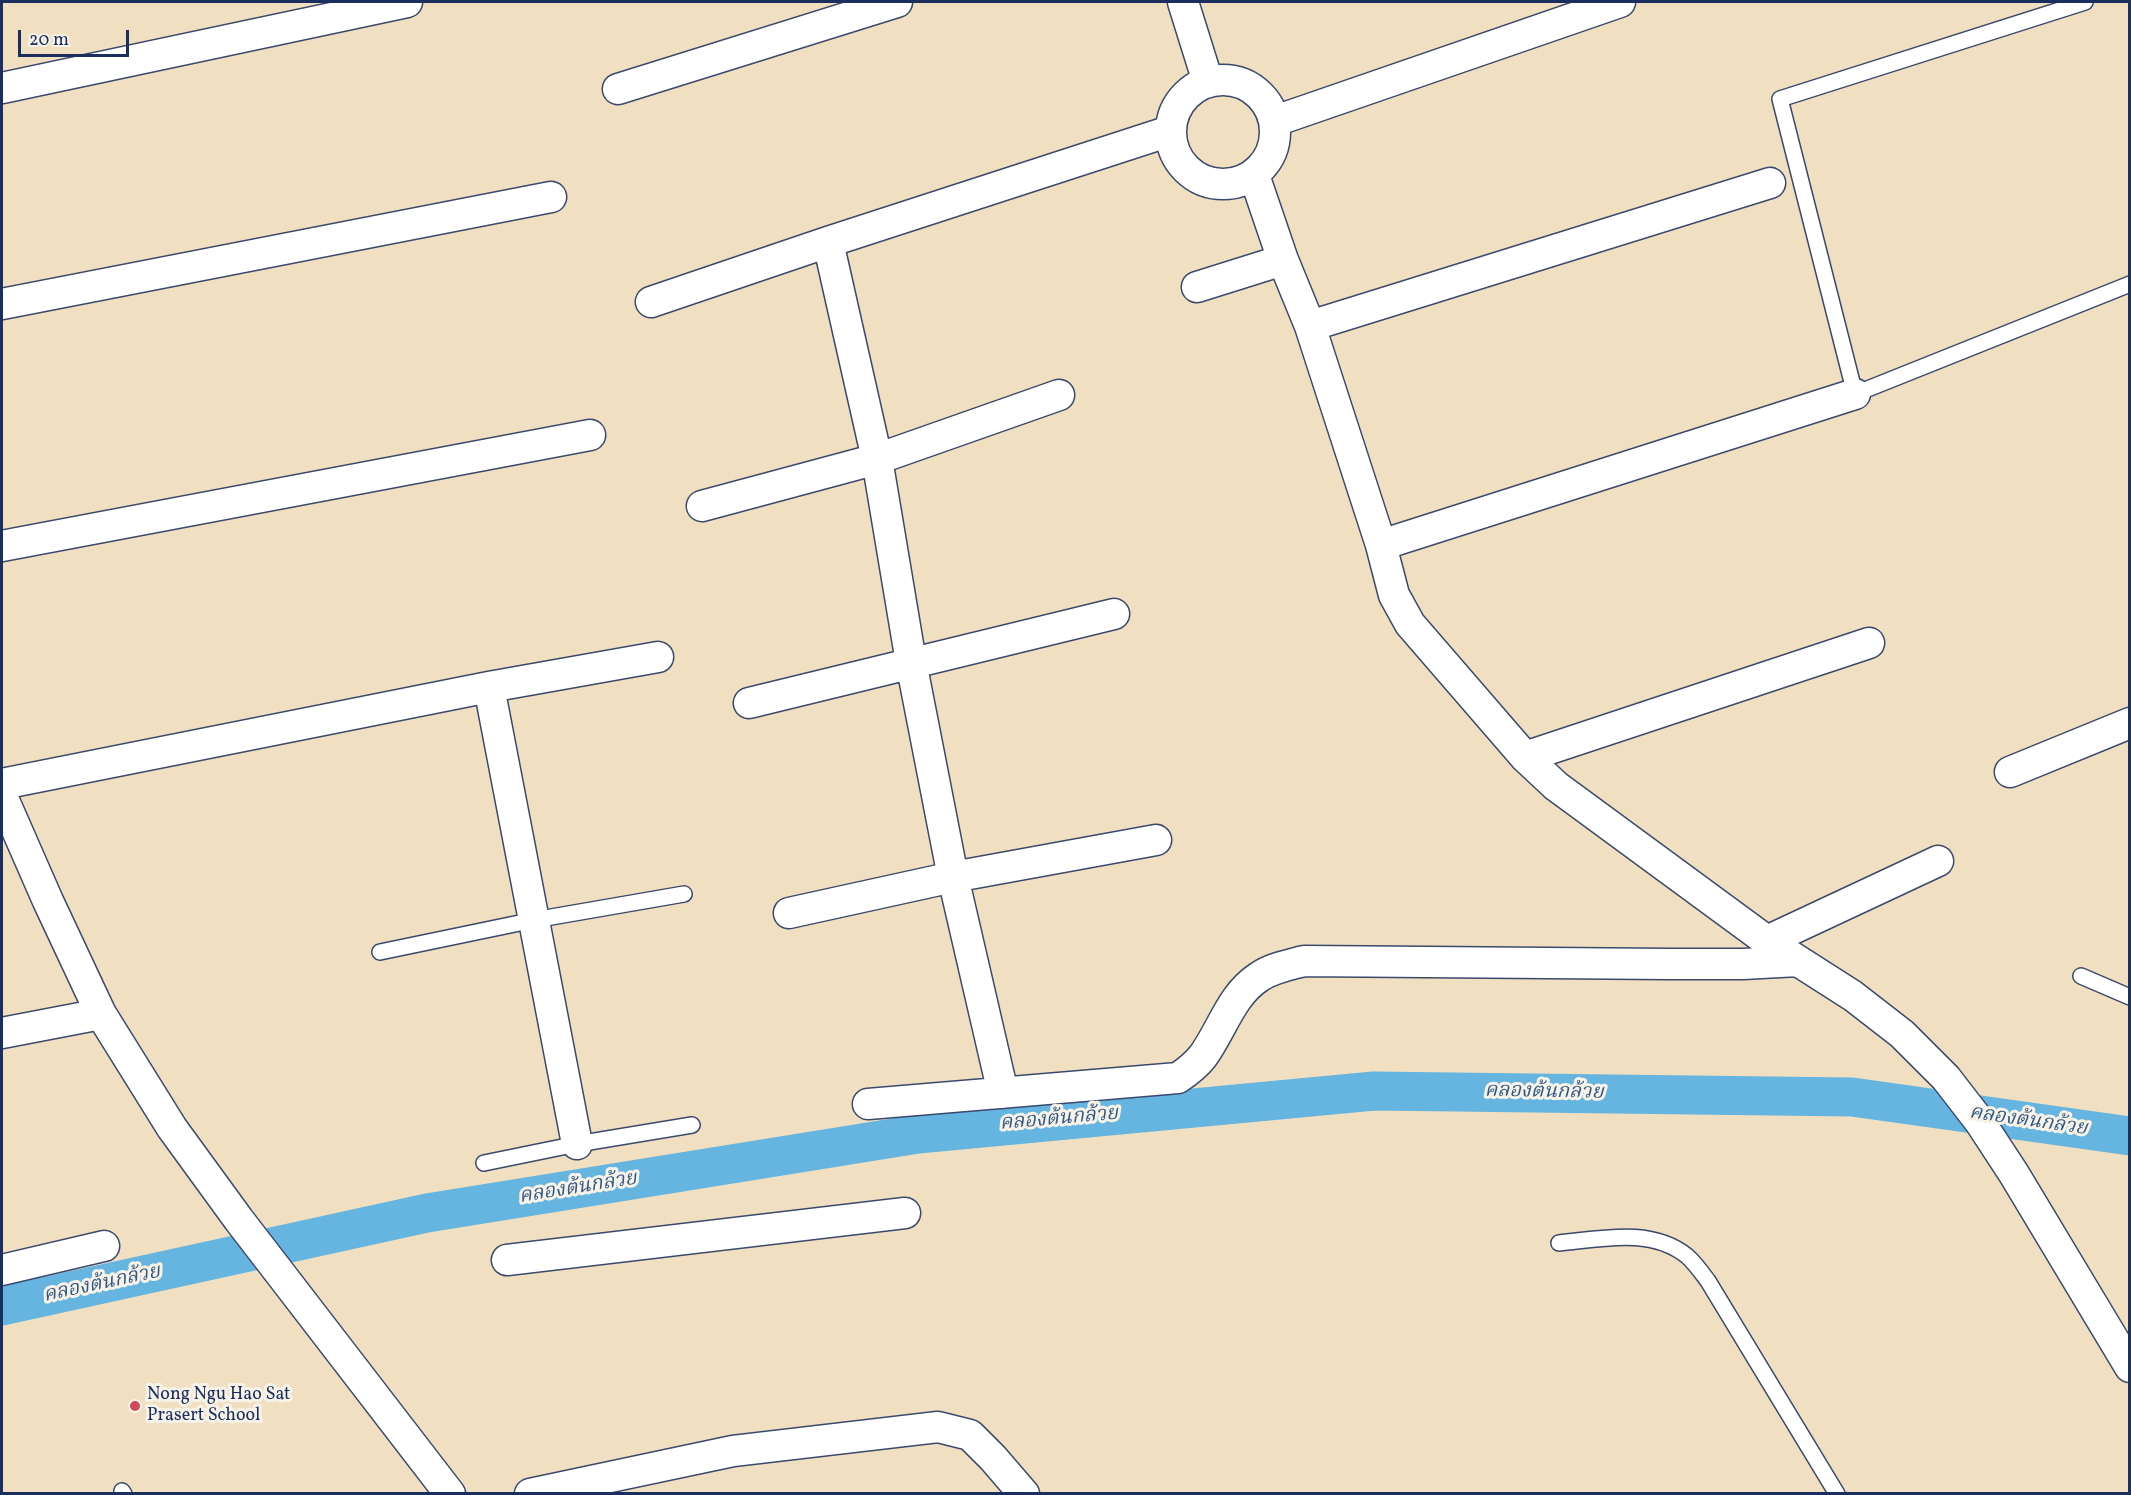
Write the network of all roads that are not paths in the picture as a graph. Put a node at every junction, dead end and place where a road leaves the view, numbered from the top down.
1 (407, 2) edge
2 (897, 2) edge
3 (1183, 2) edge
4 (1620, 2) edge
5 (2085, 2) edge
6 (1208, 82) junction
7 (2, 88) edge
8 (618, 89) dead end
9 (1275, 121) junction
10 (1170, 131) junction
11 (1254, 175) junction
12 (1770, 183) dead end
13 (551, 197) dead end
14 (828, 242) junction
15 (1283, 260) junction
16 (2130, 284) edge
17 (1197, 287) dead end
18 (651, 302) dead end
19 (2, 304) edge
20 (1310, 326) junction
21 (1855, 394) junction
22 (1059, 395) dead end
23 (590, 435) dead end
24 (877, 459) junction
25 (702, 506) dead end
26 (1381, 545) junction
27 (2, 546) edge
28 (1114, 614) dead end
29 (1869, 643) dead end
30 (658, 657) dead end
31 (911, 663) junction
32 (489, 687) junction
33 (749, 703) dead end
34 (2130, 723) edge
35 (1525, 757) junction
36 (2010, 772) dead end
37 (2, 783) edge
38 (2, 796) edge
39 (1156, 840) dead end
40 (1938, 861) dead end
41 (953, 877) junction
42 (684, 894) dead end
43 (789, 913) dead end
44 (534, 920) junction
45 (1767, 940) junction
46 (380, 952) dead end
47 (1798, 961) junction
48 (2081, 976) dead end
49 (2130, 997) edge
50 (101, 1014) junction
51 (2, 1033) edge
52 (1003, 1093) junction
53 (868, 1104) dead end
54 (692, 1125) dead end
55 (577, 1144) junction
56 (484, 1162) dead end
57 (904, 1213) dead end
58 (1559, 1242) dead end
59 (104, 1246) dead end
60 (507, 1260) dead end
61 (2, 1270) edge
62 (2130, 1366) edge
63 (450, 1494) edge
64 (530, 1494) edge
65 (1024, 1494) edge
66 (1837, 1494) edge

1 - 7 street
2 - 8 street
3 - 6 street
4 - 9 street
5 - 21 lane
6 - 9 street
6 - 10 street
9 - 11 street
10 - 11 street
10 - 14 street
11 - 15 street
12 - 20 street
13 - 19 street
14 - 18 street
14 - 24 street
15 - 17 street
15 - 20 street
16 - 21 lane
20 - 26 street
21 - 26 street
22 - 24 street
23 - 27 street
24 - 25 street
24 - 31 street
26 - 35 street
28 - 31 street
29 - 35 street
30 - 32 street
31 - 33 street
31 - 41 street
32 - 37 street
32 - 44 street
34 - 36 street
35 - 45 street
38 - 50 street
39 - 41 street
40 - 45 street
41 - 43 street
41 - 52 street
42 - 44 lane
44 - 46 lane
44 - 55 street
45 - 47 street
47 - 52 street
47 - 62 street
48 - 49 lane
50 - 51 street
50 - 63 street
52 - 53 street
54 - 55 lane
55 - 56 lane
57 - 60 street
58 - 66 lane
59 - 61 street
64 - 65 street

